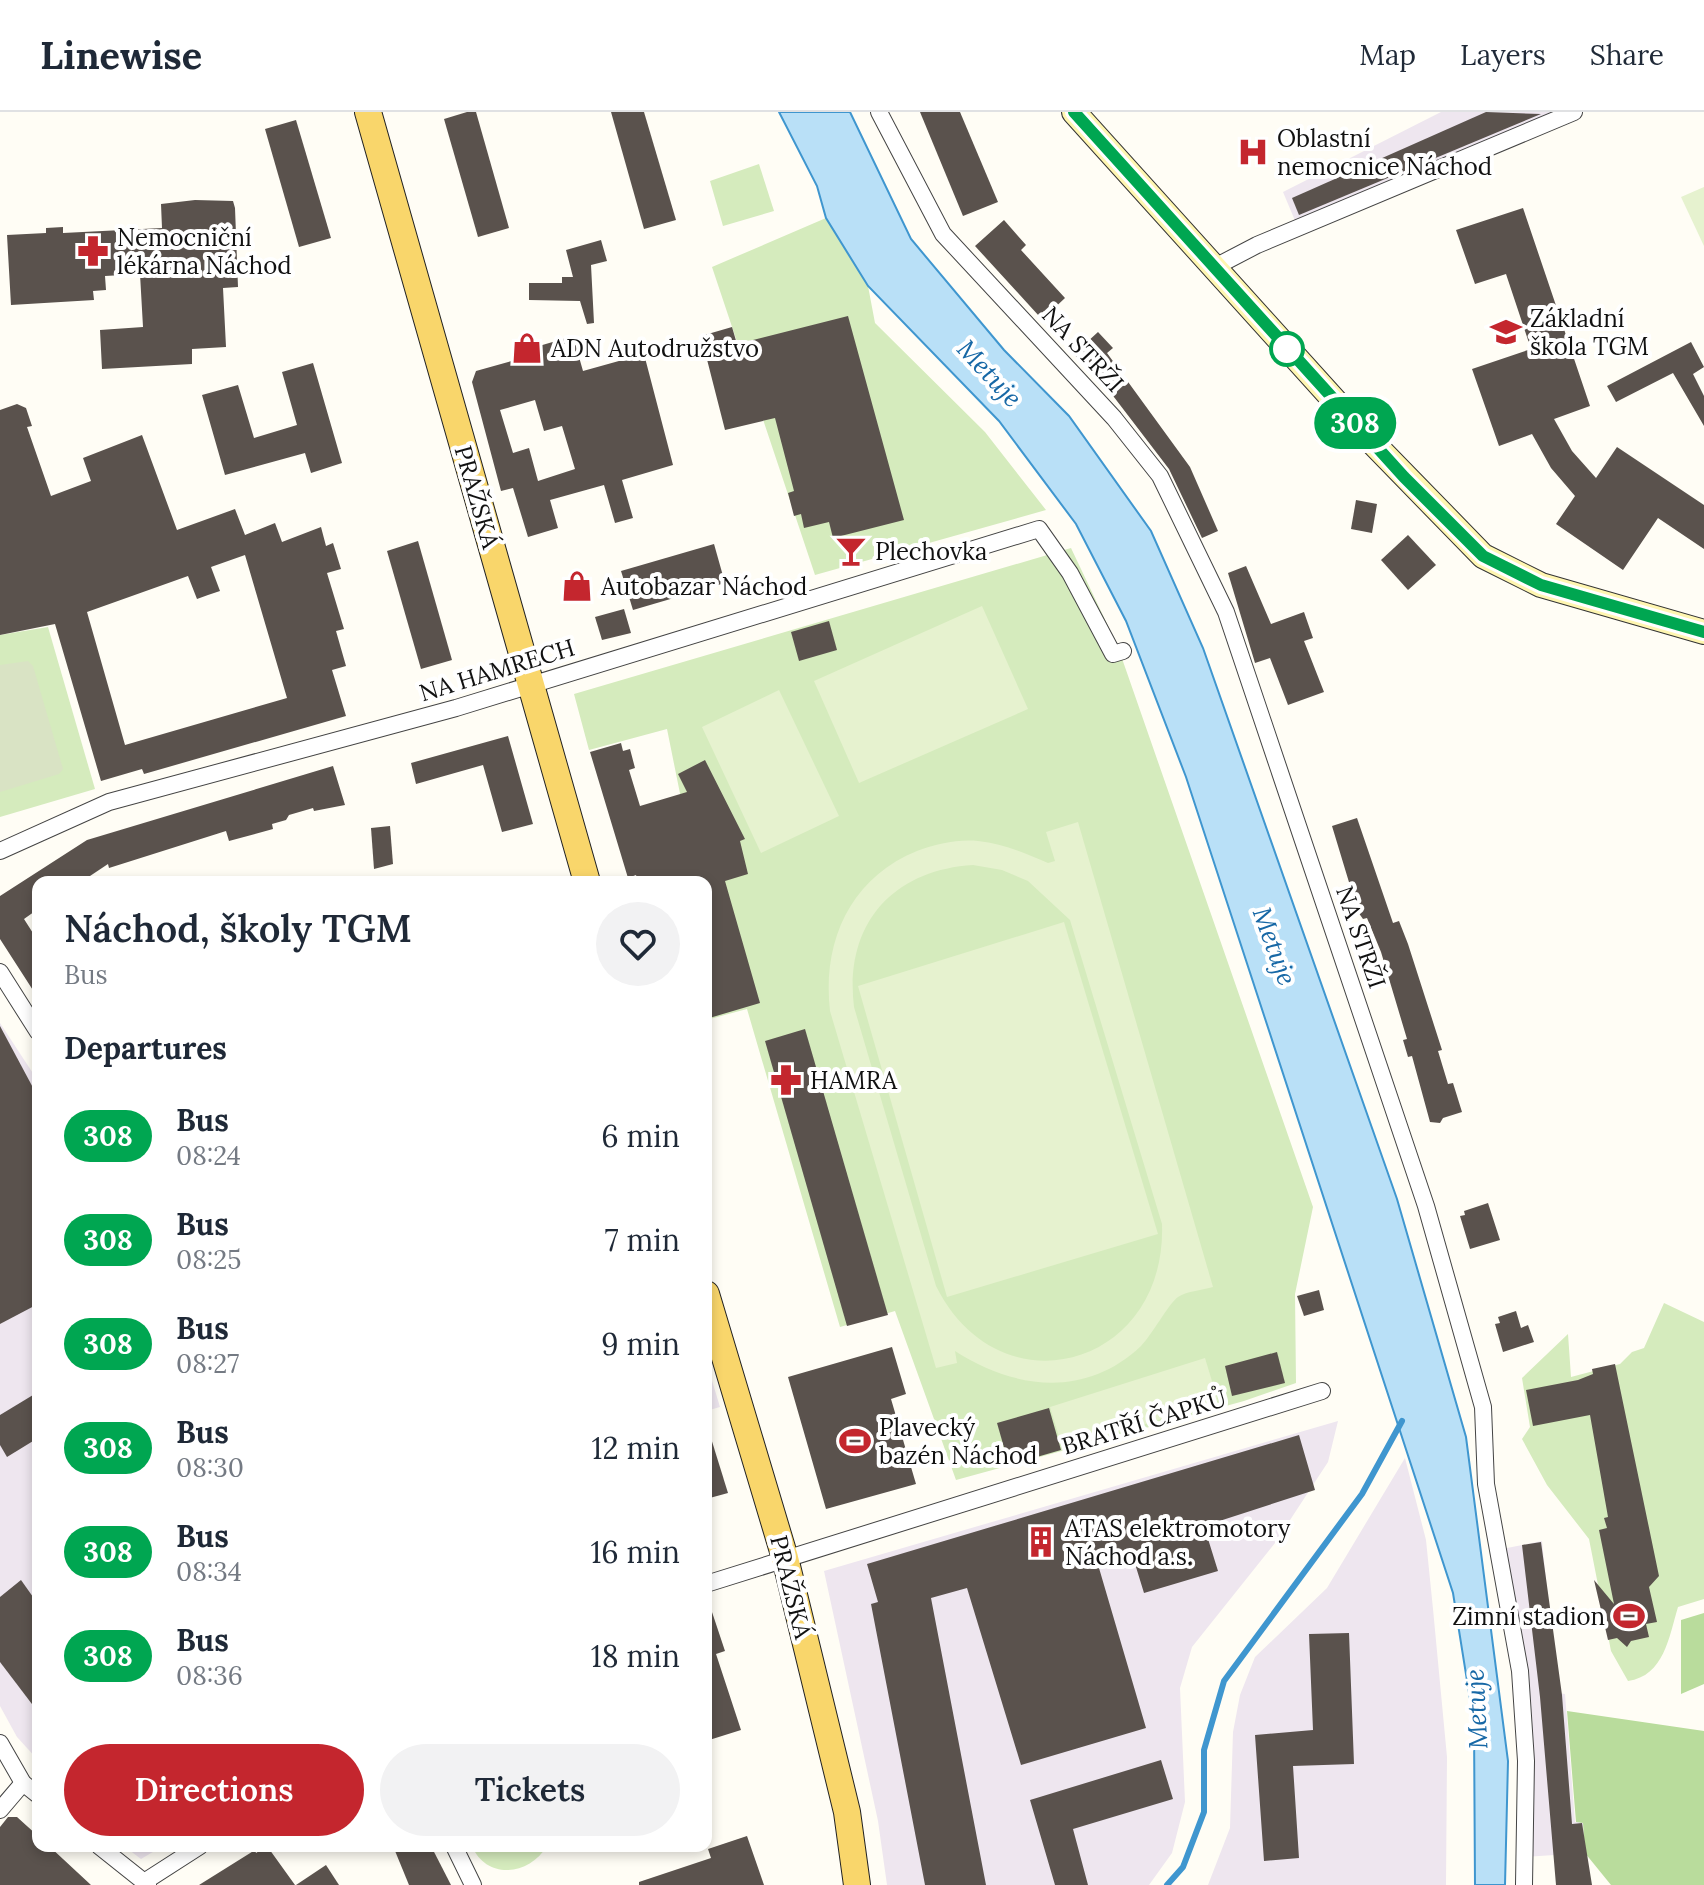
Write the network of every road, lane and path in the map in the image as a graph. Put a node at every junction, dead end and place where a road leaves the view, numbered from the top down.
1 (368, 112) edge
2 (879, 112) edge
3 (1074, 112) edge
4 (1574, 112) edge
5 (1213, 268) junction
6 (1704, 632) edge
7 (1123, 651) dead end
8 (531, 684) junction
9 (0, 851) edge
10 (585, 876) edge
11 (0, 972) edge
12 (32, 1023) edge
13 (712, 1314) edge
14 (1322, 1391) dead end
15 (785, 1558) junction
16 (712, 1582) edge
17 (0, 1743) edge
18 (23, 1783) junction
19 (32, 1790) edge
20 (0, 1810) edge
21 (106, 1852) edge
22 (191, 1852) edge
23 (457, 1852) edge
24 (146, 1884) edge
25 (473, 1885) edge
26 (857, 1885) edge
27 (1524, 1885) edge

1 - 8 main road, PRAŽSKÁ
2 - 27 street, NA STRŽI
3 - 5 street
4 - 5 street
5 - 6 street
7 - 8 street, NA HAMRECH
8 - 9 street, NA HAMRECH
8 - 10 main road, PRAŽSKÁ
11 - 12 street
13 - 15 main road, PRAŽSKÁ
14 - 15 street, BRATŘÍ ČAPKŮ
15 - 16 street, BRATŘÍ ČAPKŮ
15 - 26 main road, PRAŽSKÁ
17 - 18 street
18 - 19 street
18 - 20 street
21 - 24 street
22 - 24 street
23 - 25 street

